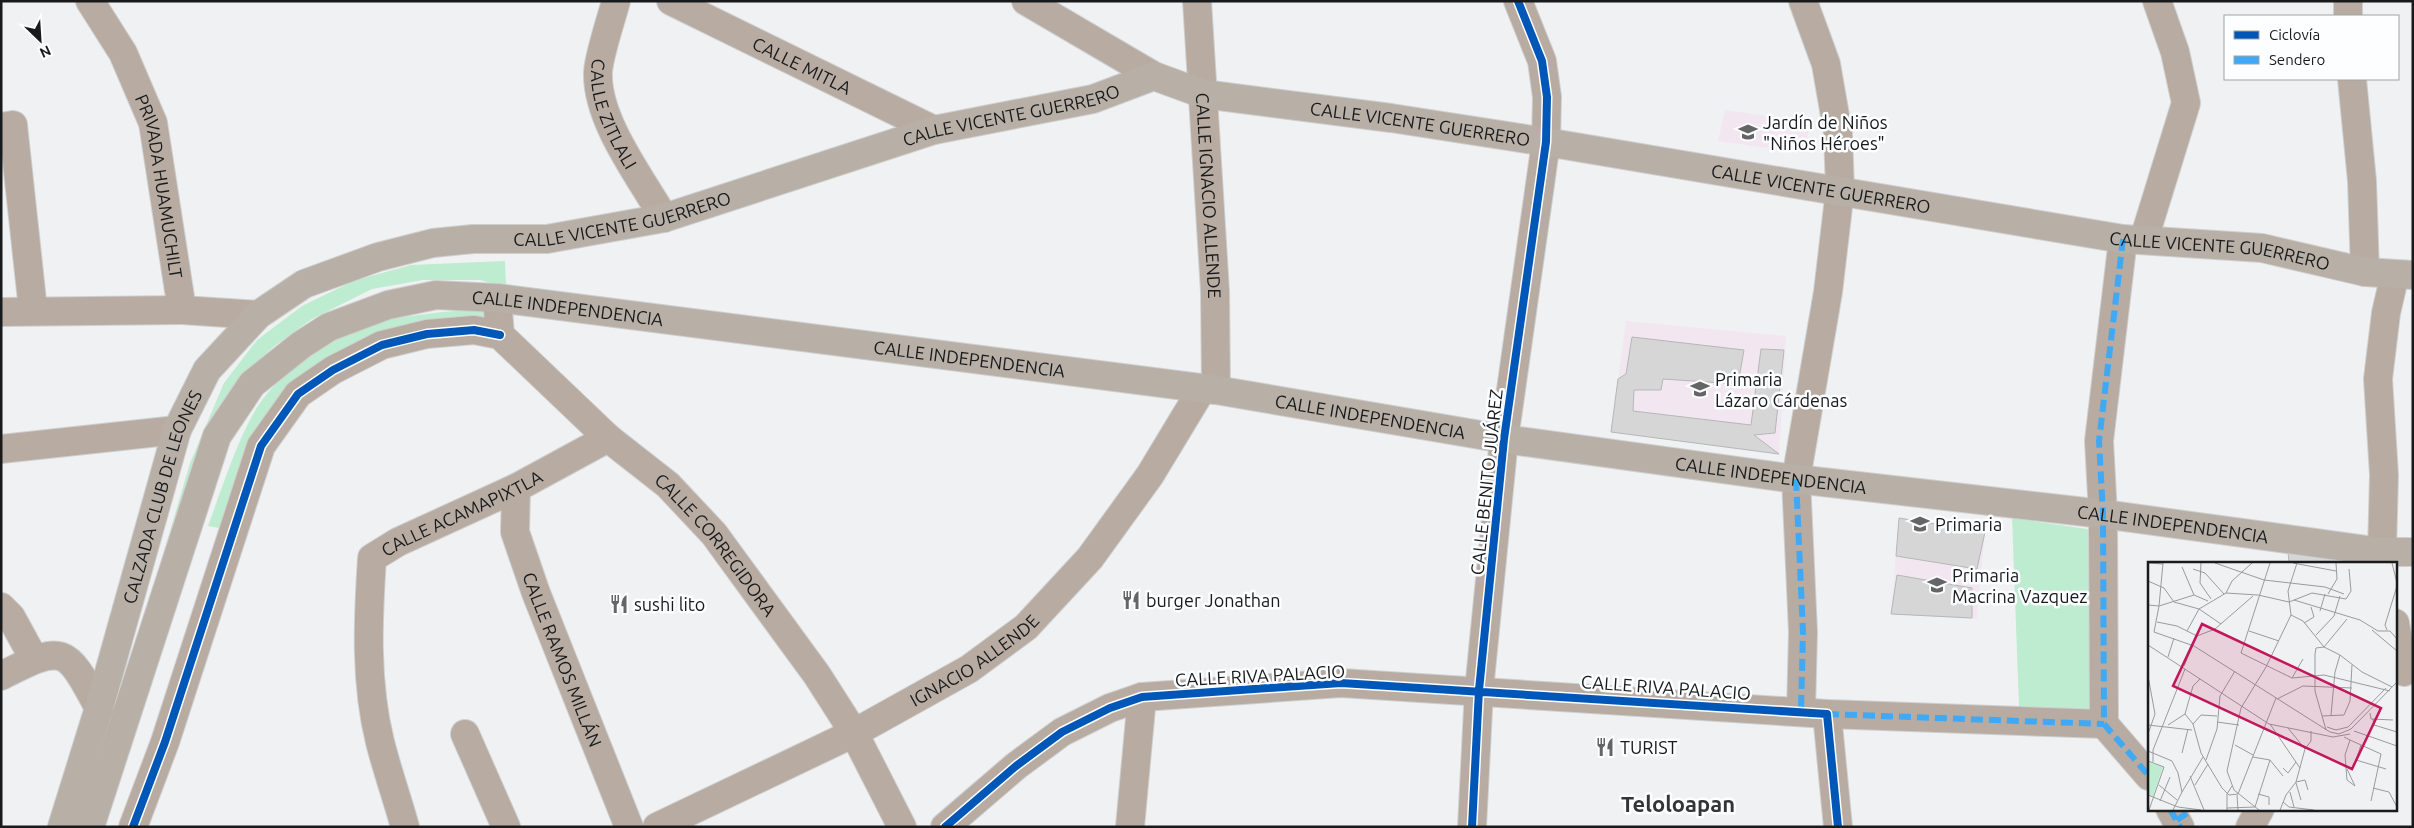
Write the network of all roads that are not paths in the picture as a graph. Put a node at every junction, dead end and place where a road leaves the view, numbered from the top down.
1 (90, 1) edge
2 (616, 1) edge
3 (671, 1) edge
4 (1026, 1) edge
5 (1197, 1) edge
6 (1518, 1) edge
7 (1803, 1) edge
8 (2157, 1) edge
9 (2348, 1) edge
10 (2348, 15) edge
11 (1154, 76) junction
12 (2352, 80) edge
13 (1203, 94) junction
14 (1, 127) edge
15 (934, 130) junction
16 (1546, 142) junction
17 (1840, 190) junction
18 (664, 218) junction
19 (2134, 239) junction
20 (378, 257) joint
21 (2365, 272) junction
22 (2404, 275) edge
23 (497, 298) junction
24 (388, 305) joint
25 (33, 310) junction
26 (182, 310) junction
27 (1, 312) edge
28 (258, 315) junction
29 (500, 335) junction
30 (1209, 390) junction
31 (177, 430) junction
32 (608, 438) junction
33 (1504, 439) junction
34 (1, 449) edge
35 (1796, 479) junction
36 (516, 488) junction
37 (2103, 514) junction
38 (2413, 552) edge
39 (2383, 558) edge
40 (1, 606) edge
41 (2396, 629) edge
42 (34, 659) junction
43 (2404, 674) edge
44 (1, 676) edge
45 (1479, 690) junction
46 (1142, 697) junction
47 (99, 708) junction
48 (1814, 713) junction
49 (2104, 724) junction
50 (854, 733) junction
51 (465, 734) dead end
52 (2148, 775) edge
53 (2259, 810) edge
54 (62, 827) edge
55 (90, 827) edge
56 (133, 827) edge
57 (405, 827) edge
58 (506, 827) edge
59 (629, 827) edge
60 (658, 827) edge
61 (902, 827) edge
62 (945, 827) edge
63 (1130, 827) edge
64 (1472, 827) edge
65 (1838, 827) edge
66 (2250, 827) edge

1 - 26 street, PRIVADA HUAMUCHILT
2 - 18 street, CALLE ZITLALI
3 - 15 street, CALLE MITLA
4 - 11 street
5 - 13 street, CALLE IGNACIO ALLENDE
6 - 16 street, CALLE BENITO JUÁREZ
7 - 17 street
8 - 19 street
9 - 10 street
11 - 13 main road, CALLE VICENTE GUERRERO
11 - 15 main road, CALLE VICENTE GUERRERO
12 - 21 street
13 - 16 main road, CALLE VICENTE GUERRERO
13 - 30 street, CALLE IGNACIO ALLENDE
14 - 25 street
15 - 18 main road, CALLE VICENTE GUERRERO
16 - 17 main road, CALLE VICENTE GUERRERO
16 - 33 street, CALLE BENITO JUÁREZ
17 - 19 main road, CALLE VICENTE GUERRERO
17 - 35 street
18 - 20 main road, CALLE VICENTE GUERRERO
19 - 21 main road, CALLE VICENTE GUERRERO
19 - 37 street
20 - 28 main road, CALZADA CLUB DE LEONES
21 - 22 main road, CALLE VICENTE GUERRERO
22 - 39 street
23 - 24 main road, CALLE INDEPENDENCIA
23 - 29 street
23 - 30 main road, CALLE INDEPENDENCIA
24 - 55 main road, CALZADA CLUB DE LEONES
25 - 26 street
25 - 27 street
26 - 28 street
28 - 31 main road, CALZADA CLUB DE LEONES
29 - 32 street, CALLE CORREGIDORA
29 - 56 street
30 - 33 main road, CALLE INDEPENDENCIA
30 - 50 street, IGNACIO ALLENDE
31 - 34 street
31 - 47 main road, CALZADA CLUB DE LEONES
32 - 36 street, CALLE ACAMAPIXTLA
32 - 50 street, CALLE CORREGIDORA
33 - 35 main road, CALLE INDEPENDENCIA
33 - 45 street, CALLE BENITO JUÁREZ
35 - 37 main road, CALLE INDEPENDENCIA
35 - 48 street
36 - 57 street, CALLE ACAMAPIXTLA
36 - 59 street, CALLE RAMOS MILLÁN
37 - 39 main road, CALLE INDEPENDENCIA
37 - 49 street
38 - 39 main road, CALLE INDEPENDENCIA
40 - 42 street
41 - 43 street
42 - 44 street
42 - 47 street
45 - 46 street, CALLE RIVA PALACIO
45 - 48 street, CALLE RIVA PALACIO
45 - 64 street, CALLE BENITO JUÁREZ
46 - 62 street, CALLE RIVA PALACIO
46 - 63 street
47 - 54 main road, CALZADA CLUB DE LEONES
48 - 49 street, CALLE RIVA PALACIO
48 - 65 street
49 - 52 street
50 - 60 street, IGNACIO ALLENDE
50 - 61 street, CALLE CORREGIDORA
51 - 58 street
53 - 66 street

